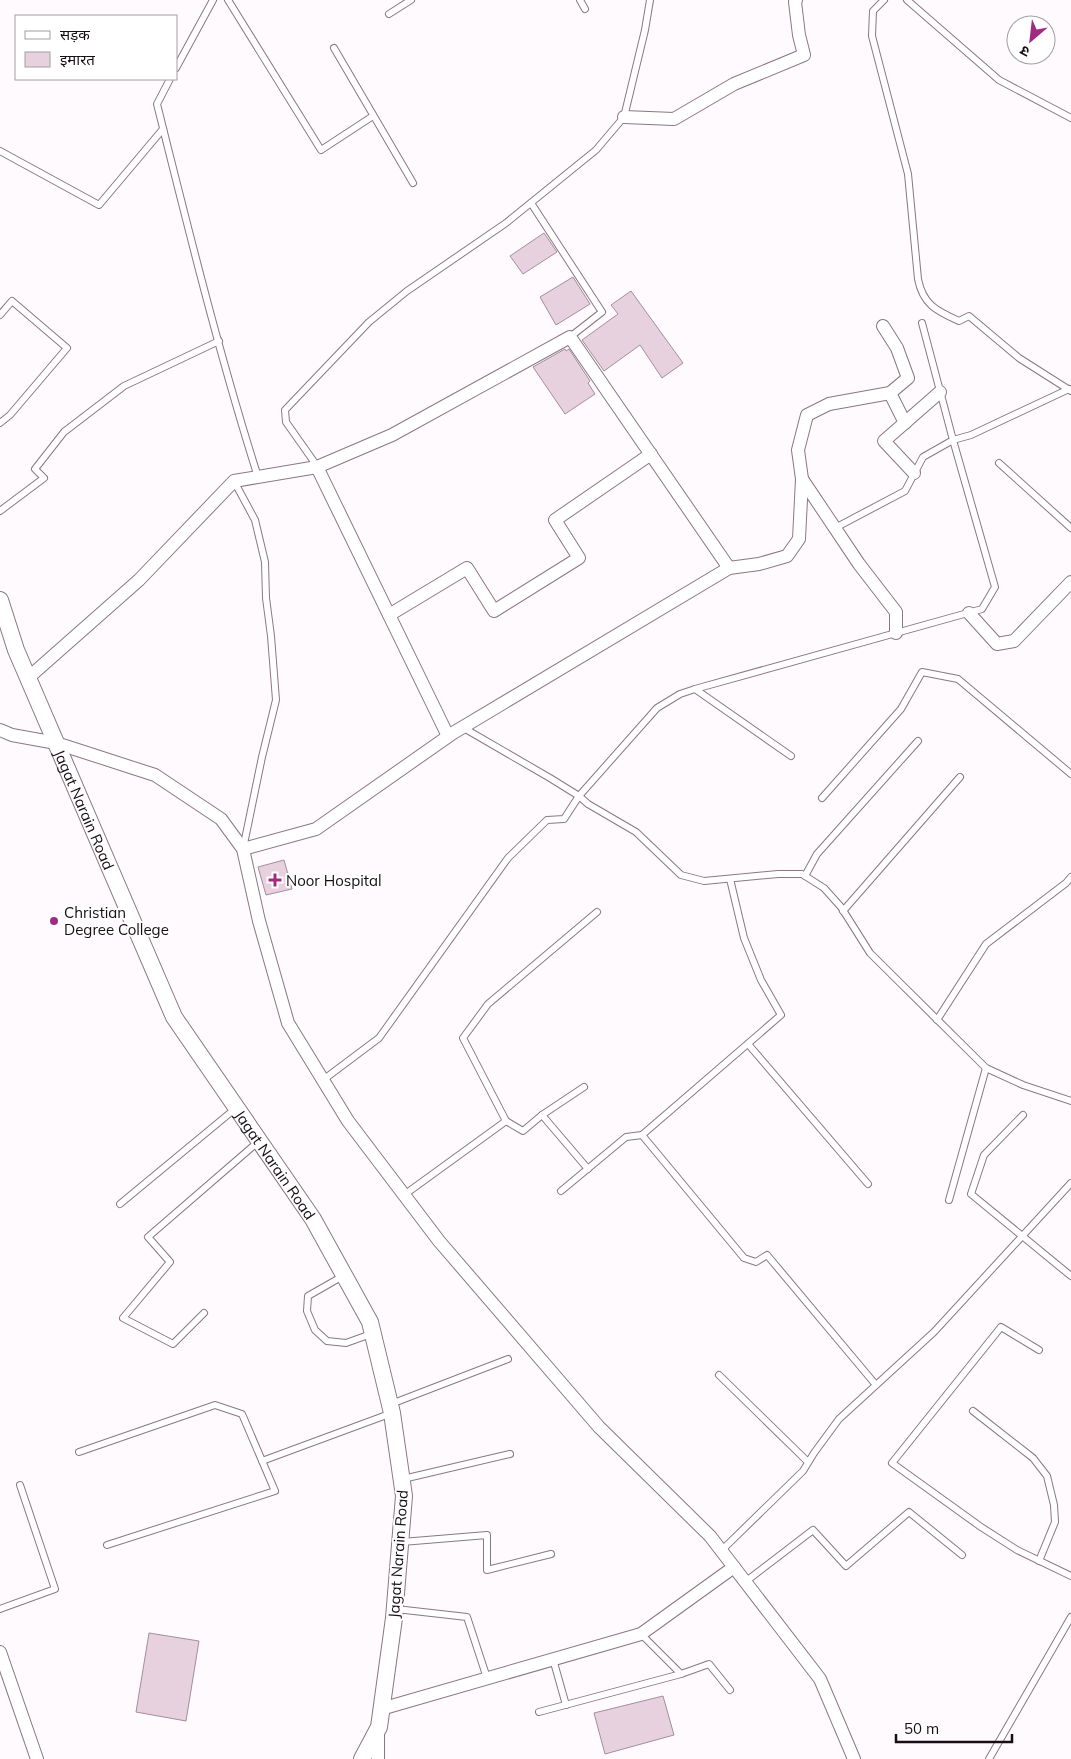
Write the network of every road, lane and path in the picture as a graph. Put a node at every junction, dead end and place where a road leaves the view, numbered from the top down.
1 (213, 0) edge
2 (228, 0) edge
3 (411, 0) edge
4 (580, 0) edge
5 (650, 0) edge
6 (796, 0) edge
7 (884, 0) edge
8 (907, 0) edge
9 (584, 9) dead end
10 (389, 14) dead end
11 (334, 48) dead end
12 (178, 64) edge
13 (169, 80) edge
14 (373, 116) junction
15 (624, 117) junction
16 (1071, 118) edge
17 (163, 129) junction
18 (0, 151) edge
19 (413, 184) dead end
20 (531, 203) junction
21 (0, 314) edge
22 (922, 323) dead end
23 (883, 326) dead end
24 (570, 337) junction
25 (219, 341) junction
26 (1070, 390) edge
27 (940, 392) junction
28 (890, 393) junction
29 (0, 423) edge
30 (906, 423) junction
31 (953, 440) junction
32 (651, 454) junction
33 (998, 463) dead end
34 (317, 467) junction
35 (914, 473) junction
36 (258, 477) junction
37 (802, 479) junction
38 (234, 481) junction
39 (0, 511) edge
40 (835, 528) junction
41 (1071, 528) edge
42 (729, 568) junction
43 (1071, 582) edge
44 (0, 600) edge
45 (969, 613) junction
46 (389, 615) junction
47 (896, 633) junction
48 (28, 678) junction
49 (695, 689) junction
50 (462, 727) junction
51 (0, 730) edge
52 (448, 736) junction
53 (918, 741) dead end
54 (56, 743) junction
55 (791, 756) dead end
56 (1071, 774) edge
57 (960, 777) dead end
58 (579, 796) junction
59 (822, 798) dead end
60 (242, 849) junction
61 (805, 876) junction
62 (1071, 877) edge
63 (730, 879) junction
64 (843, 911) junction
65 (597, 912) dead end
66 (937, 1020) junction
67 (748, 1044) junction
68 (986, 1068) junction
69 (323, 1080) junction
70 (584, 1087) dead end
71 (1071, 1101) edge
72 (237, 1107) junction
73 (1023, 1115) dead end
74 (542, 1116) junction
75 (506, 1121) junction
76 (642, 1135) junction
77 (260, 1141) junction
78 (588, 1169) junction
79 (1071, 1183) edge
80 (868, 1184) dead end
81 (561, 1191) dead end
82 (404, 1194) junction
83 (949, 1200) dead end
84 (120, 1204) dead end
85 (1022, 1236) junction
86 (344, 1275) junction
87 (1071, 1276) edge
88 (204, 1313) dead end
89 (373, 1333) junction
90 (1038, 1350) dead end
91 (508, 1359) dead end
92 (719, 1375) dead end
93 (876, 1385) junction
94 (391, 1408) junction
95 (973, 1411) dead end
96 (79, 1452) dead end
97 (510, 1454) dead end
98 (262, 1461) junction
99 (808, 1462) junction
100 (402, 1480) junction
101 (20, 1485) dead end
102 (400, 1542) junction
103 (107, 1546) dead end
104 (721, 1551) junction
105 (551, 1554) dead end
106 (962, 1555) dead end
107 (1039, 1560) junction
108 (734, 1567) junction
109 (1071, 1576) edge
110 (745, 1582) junction
111 (395, 1609) junction
112 (0, 1610) edge
113 (1071, 1618) edge
114 (641, 1634) junction
115 (0, 1652) edge
116 (553, 1659) junction
117 (681, 1674) junction
118 (487, 1678) junction
119 (730, 1690) dead end
120 (566, 1704) junction
121 (381, 1709) junction
122 (539, 1712) dead end
123 (379, 1728) junction
124 (37, 1759) edge
125 (362, 1759) edge
126 (378, 1759) edge
127 (854, 1759) edge
128 (989, 1759) edge

1 - 12 lane
2 - 14 lane
3 - 10 lane
4 - 9 lane
5 - 15 lane
6 - 15 street
7 - 26 lane
8 - 16 lane
11 - 14 lane
13 - 17 lane
14 - 19 lane
15 - 20 lane
17 - 18 lane
17 - 25 lane
20 - 24 lane
20 - 34 lane
21 - 29 lane
22 - 27 lane
23 - 28 street
24 - 32 street
24 - 34 street
25 - 36 lane
25 - 39 lane
26 - 31 lane
27 - 30 street
27 - 31 lane
28 - 30 street
28 - 37 street
30 - 35 street
31 - 35 lane
31 - 45 lane
32 - 42 street
32 - 46 street
33 - 41 lane
34 - 36 street
34 - 46 street
35 - 40 lane
36 - 38 street
37 - 40 street
37 - 42 street
38 - 48 street
38 - 60 lane
40 - 47 street
42 - 50 street
43 - 45 street
44 - 48 street, Jagat Narain Road
45 - 47 lane
46 - 52 street
47 - 49 lane
48 - 54 street, Jagat Narain Road
49 - 55 lane
49 - 58 lane
50 - 52 street
50 - 58 lane
51 - 54 street
52 - 60 street
53 - 61 lane
54 - 60 street
54 - 72 street, Jagat Narain Road
56 - 59 lane
57 - 64 lane
58 - 63 lane
58 - 69 lane
60 - 69 street
61 - 63 lane
61 - 64 lane
62 - 66 lane
63 - 67 lane
64 - 66 lane
65 - 75 lane
66 - 68 lane
67 - 76 lane
67 - 80 lane
68 - 71 lane
68 - 83 lane
69 - 82 street
70 - 74 lane
72 - 77 street, Jagat Narain Road
72 - 84 lane
73 - 85 lane
74 - 75 lane
74 - 78 lane
75 - 82 lane
76 - 78 lane
76 - 93 lane
77 - 86 street, Jagat Narain Road
77 - 88 lane
78 - 81 lane
79 - 85 lane
82 - 104 street
85 - 87 lane
85 - 93 lane
86 - 89 street, Jagat Narain Road
86 - 89 lane
89 - 94 street, Jagat Narain Road
90 - 107 lane
91 - 94 lane
92 - 99 lane
93 - 99 lane
94 - 98 lane
94 - 100 street, Jagat Narain Road
95 - 107 lane
96 - 98 lane
97 - 100 lane
98 - 103 lane
99 - 104 lane
100 - 102 street, Jagat Narain Road
101 - 112 lane
102 - 105 lane
102 - 111 street, Jagat Narain Road
104 - 108 street
106 - 110 lane
107 - 109 lane
108 - 110 street
108 - 114 street
110 - 127 street
111 - 118 lane
111 - 121 street, Jagat Narain Road
113 - 128 lane
114 - 116 street
114 - 117 lane
115 - 124 street
116 - 118 street
116 - 120 lane
117 - 119 lane
117 - 120 lane
118 - 121 street
120 - 122 lane
121 - 123 street, Jagat Narain Road
123 - 125 street, Jagat Narain Road
123 - 126 street

